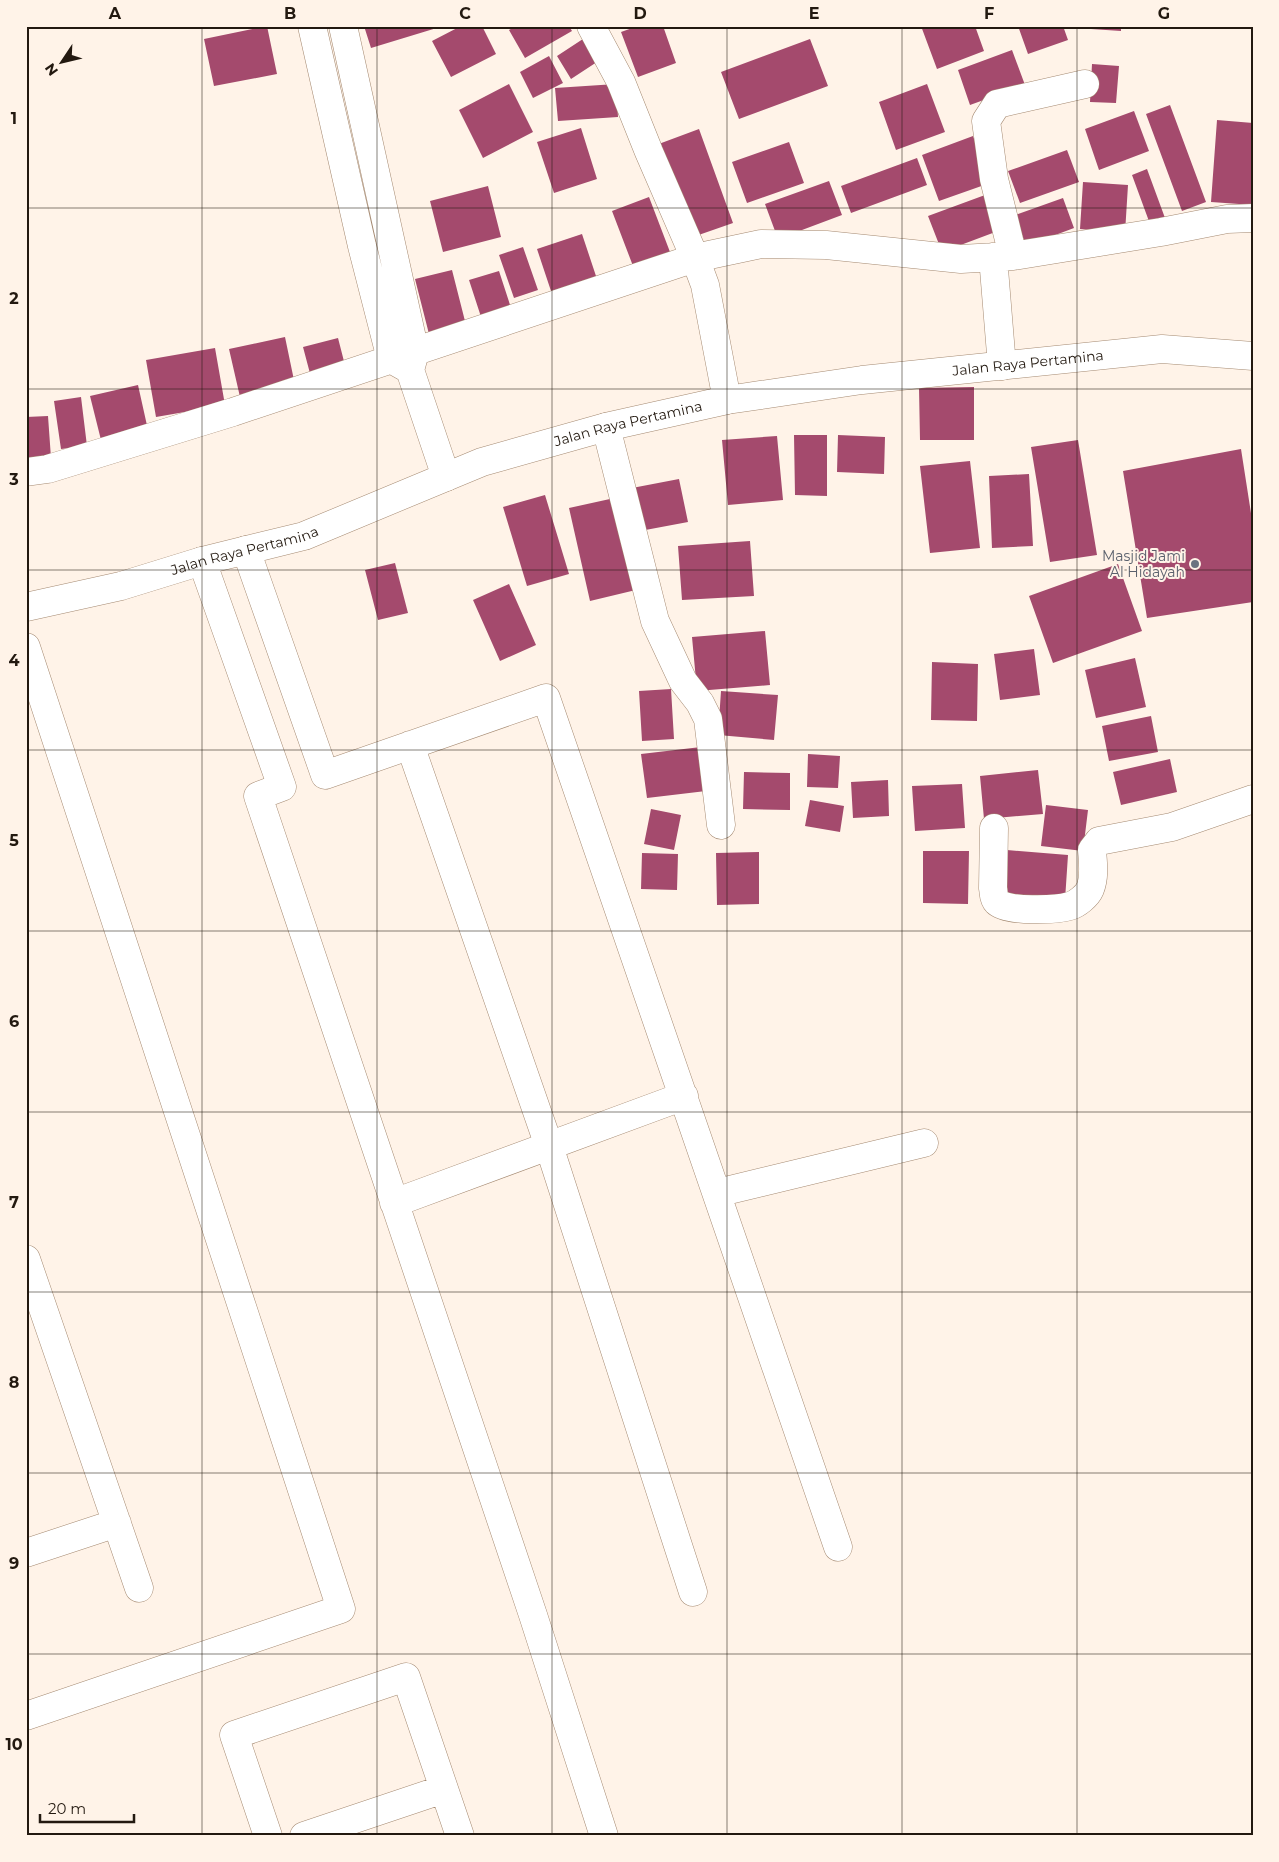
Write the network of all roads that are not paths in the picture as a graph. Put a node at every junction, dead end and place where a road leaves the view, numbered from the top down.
1 (312, 26) edge
2 (343, 26) edge
3 (591, 26) edge
4 (1085, 84) dead end
5 (1253, 218) edge
6 (695, 258) junction
7 (1000, 263) junction
8 (1253, 356) edge
9 (407, 365) junction
10 (1002, 366) junction
11 (725, 387) junction
12 (606, 427) junction
13 (442, 466) junction
14 (26, 472) edge
15 (246, 550) junction
16 (202, 561) junction
17 (26, 607) edge
18 (26, 648) edge
19 (410, 744) junction
20 (325, 775) junction
21 (282, 787) junction
22 (1253, 799) edge
23 (721, 825) dead end
24 (994, 828) dead end
25 (684, 1096) junction
26 (924, 1143) dead end
27 (549, 1146) junction
28 (717, 1193) junction
29 (394, 1203) junction
30 (26, 1260) edge
31 (117, 1523) junction
32 (838, 1547) dead end
33 (26, 1553) edge
34 (139, 1588) dead end
35 (693, 1592) dead end
36 (26, 1716) edge
37 (444, 1789) junction
38 (268, 1836) edge
39 (304, 1836) edge
40 (460, 1836) edge
41 (604, 1836) edge

1 - 9 street
2 - 9 street
3 - 6 street
4 - 7 street
5 - 7 street
6 - 7 street
6 - 9 street
6 - 11 street
7 - 10 street
8 - 10 street, Jalan Raya Pertamina
9 - 13 street
9 - 14 street
10 - 11 street, Jalan Raya Pertamina
11 - 12 street, Jalan Raya Pertamina
12 - 13 street, Jalan Raya Pertamina
12 - 23 street
13 - 15 street, Jalan Raya Pertamina
15 - 16 street, Jalan Raya Pertamina
15 - 20 street
16 - 17 street, Jalan Raya Pertamina
16 - 21 street
18 - 36 street
19 - 20 street
19 - 25 street
19 - 27 street
20 - 21 street
21 - 29 street
22 - 24 street
25 - 27 street
25 - 28 street
26 - 28 street
27 - 29 street
27 - 35 street
28 - 32 street
29 - 41 street
30 - 31 street
31 - 33 street
31 - 34 street
37 - 38 street
37 - 39 street
37 - 40 street

